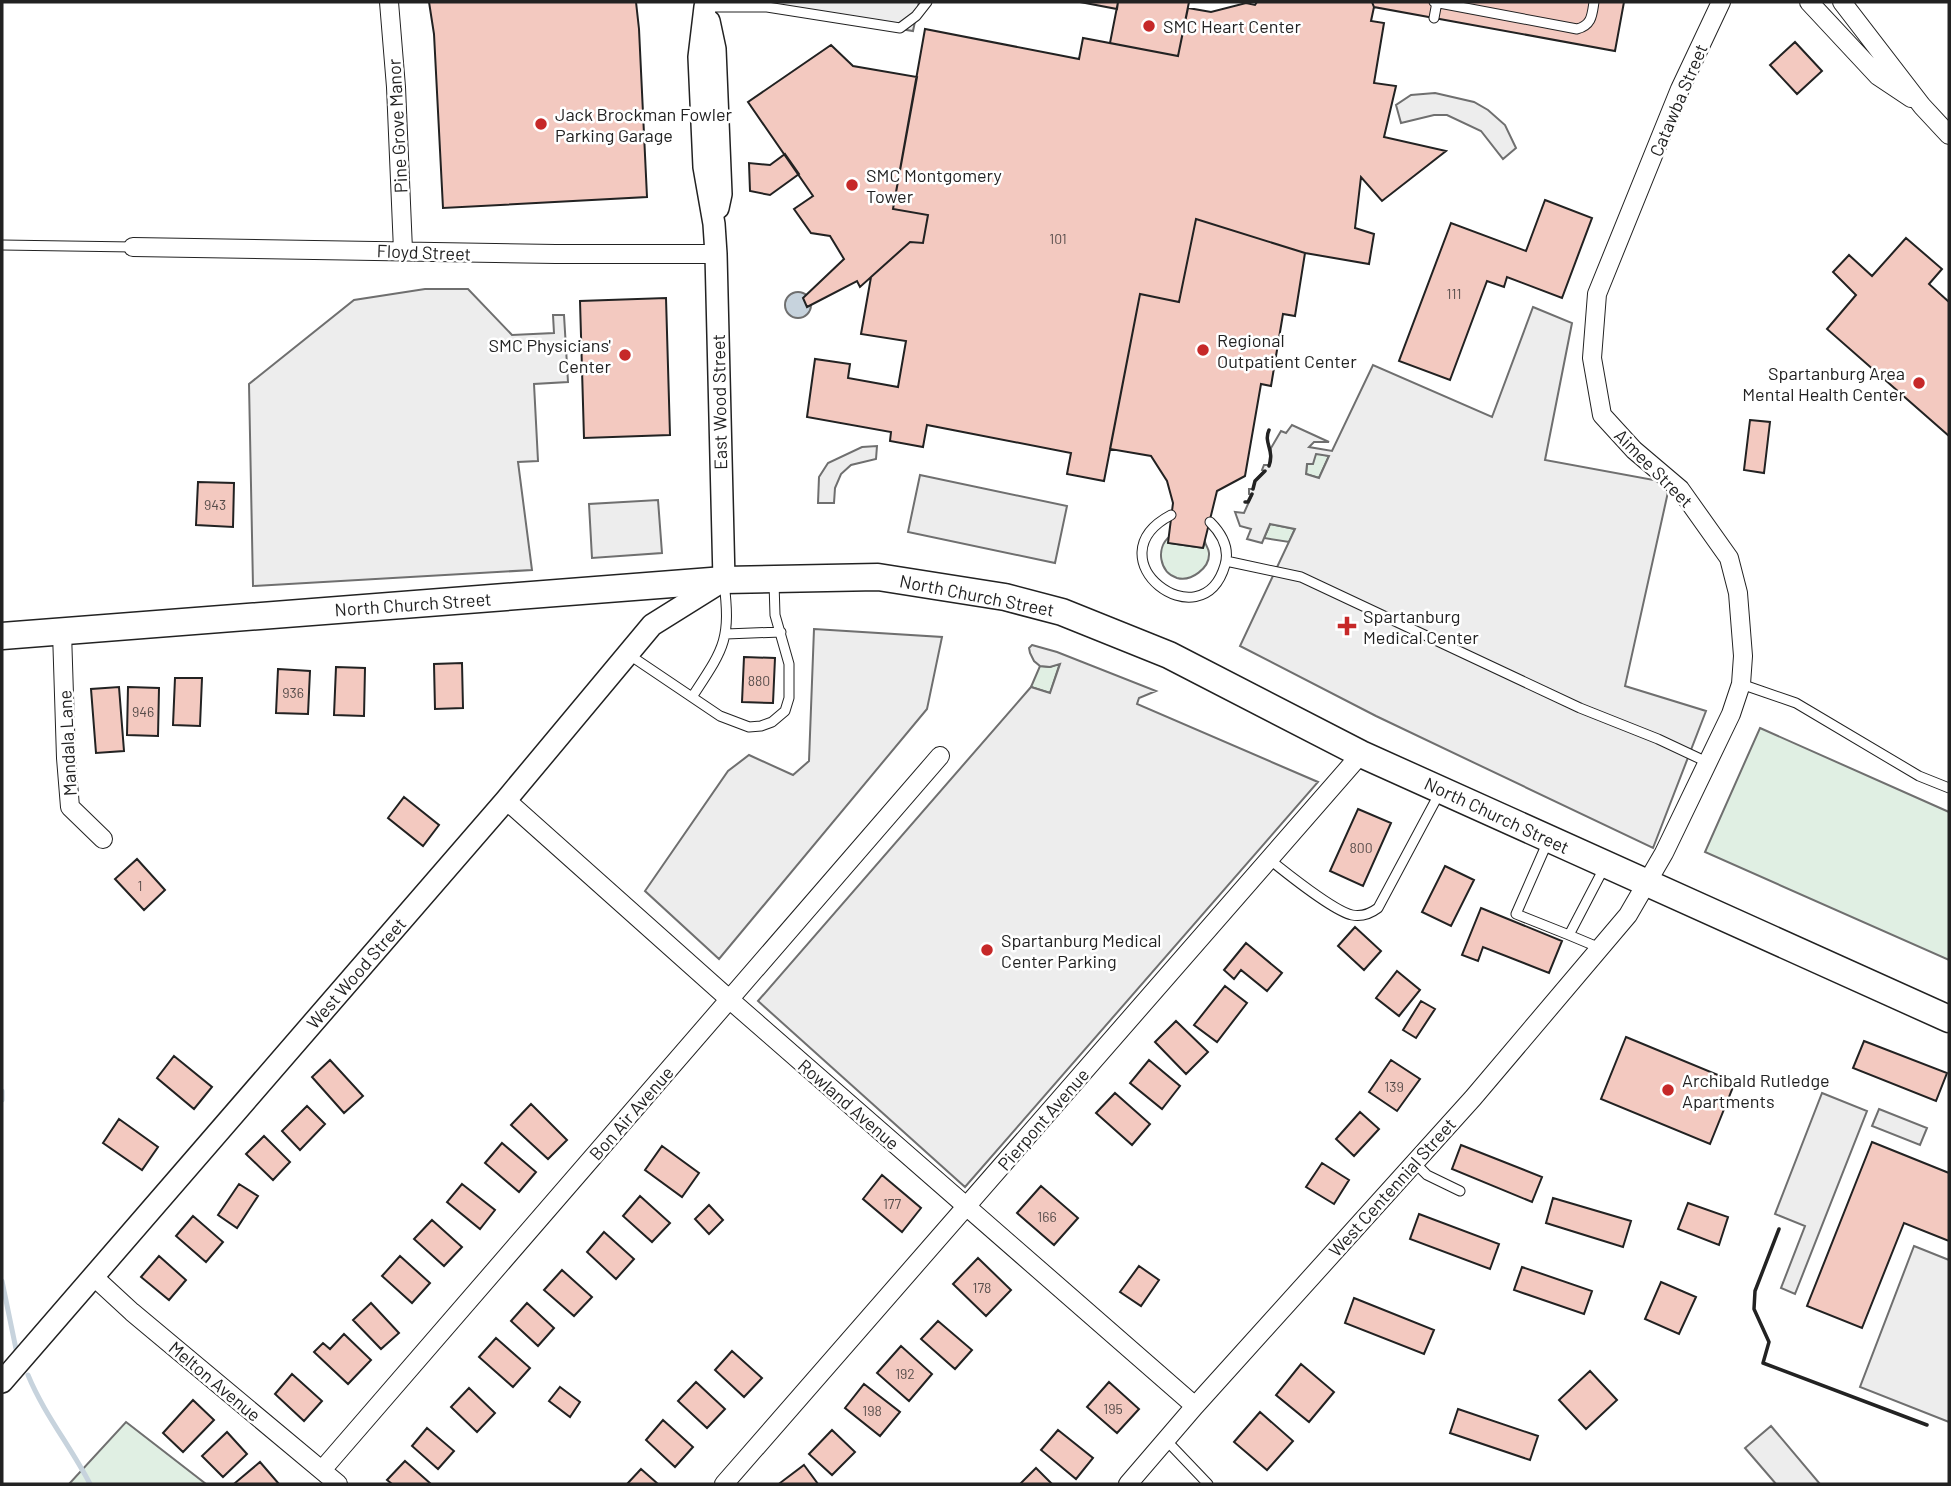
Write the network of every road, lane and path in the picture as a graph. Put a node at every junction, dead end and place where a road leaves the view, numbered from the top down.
1 (389, 2) edge
2 (927, 2) edge
3 (1436, 2) edge
4 (1594, 2) edge
5 (1721, 2) edge
6 (1809, 2) edge
7 (1842, 2) edge
8 (705, 4) edge
9 (1434, 18) dead end
10 (1923, 106) junction
11 (1949, 135) edge
12 (1636, 200) joint
13 (2, 245) edge
14 (133, 247) joint
15 (403, 250) junction
16 (716, 254) junction
17 (1171, 515) dead end
18 (1210, 522) dead end
19 (1226, 561) junction
20 (774, 579) junction
21 (724, 580) junction
22 (62, 632) junction
23 (781, 632) junction
24 (726, 634) junction
25 (2, 636) edge
26 (628, 654) junction
27 (1741, 684) junction
28 (692, 697) junction
29 (1361, 754) junction
30 (940, 756) dead end
31 (1707, 762) junction
32 (1949, 788) edge
33 (1442, 789) junction
34 (506, 800) junction
35 (1549, 838) junction
36 (103, 839) dead end
37 (1269, 859) junction
38 (1606, 864) junction
39 (1647, 883) junction
40 (1569, 935) junction
41 (1600, 948) junction
42 (729, 999) junction
43 (1949, 1019) edge
44 (1414, 1162) junction
45 (1460, 1191) dead end
46 (967, 1206) junction
47 (94, 1277) junction
48 (2, 1382) edge
49 (1195, 1406) junction
50 (1166, 1440) junction
51 (322, 1470) junction
52 (338, 1484) edge
53 (724, 1484) edge
54 (1128, 1484) edge
55 (1208, 1484) edge

1 - 15 street, Pine Grove Manor
2 - 8 lane
3 - 4 lane
3 - 9 lane
5 - 12 street, Catawba Street
6 - 10 street
7 - 10 street
8 - 16 street, East Wood Street
10 - 11 street
12 - 27 street, Aimee Street
13 - 14 lane
14 - 15 street, Floyd Street
15 - 16 street, Floyd Street
16 - 21 street, East Wood Street
17 - 19 lane
18 - 19 lane
19 - 31 lane
20 - 21 main road, North Church Street
20 - 23 lane
20 - 29 main road, North Church Street
21 - 22 main road, North Church Street
21 - 24 lane
21 - 26 street, West Wood Street
22 - 25 main road, North Church Street
22 - 36 street, Mandala Lane
23 - 24 lane
23 - 28 lane
24 - 28 lane
26 - 28 lane
26 - 34 street, West Wood Street
27 - 31 street, Aimee Street
27 - 32 lane
29 - 33 main road, North Church Street
29 - 37 street, Pierpont Avenue
30 - 42 street, Bon Air Avenue
31 - 39 street, Aimee Street
33 - 35 main road, North Church Street
33 - 37 lane
34 - 42 street, Rowland Avenue
34 - 47 street, West Wood Street
35 - 38 main road, North Church Street
35 - 40 lane
37 - 46 street, Pierpont Avenue
38 - 39 main road, North Church Street
38 - 40 lane
39 - 41 street, West Centennial Street
39 - 43 main road, North Church Street
40 - 41 lane
41 - 44 street, West Centennial Street
42 - 46 street, Rowland Avenue
42 - 51 street, Bon Air Avenue
44 - 45 lane
44 - 49 street, West Centennial Street
46 - 49 street, Rowland Avenue
46 - 53 street, Pierpont Avenue
47 - 48 street, West Wood Street
47 - 51 street, Melton Avenue
49 - 50 street, West Centennial Street
50 - 54 street, West Centennial Street
50 - 55 lane
51 - 52 street, Melton Avenue

